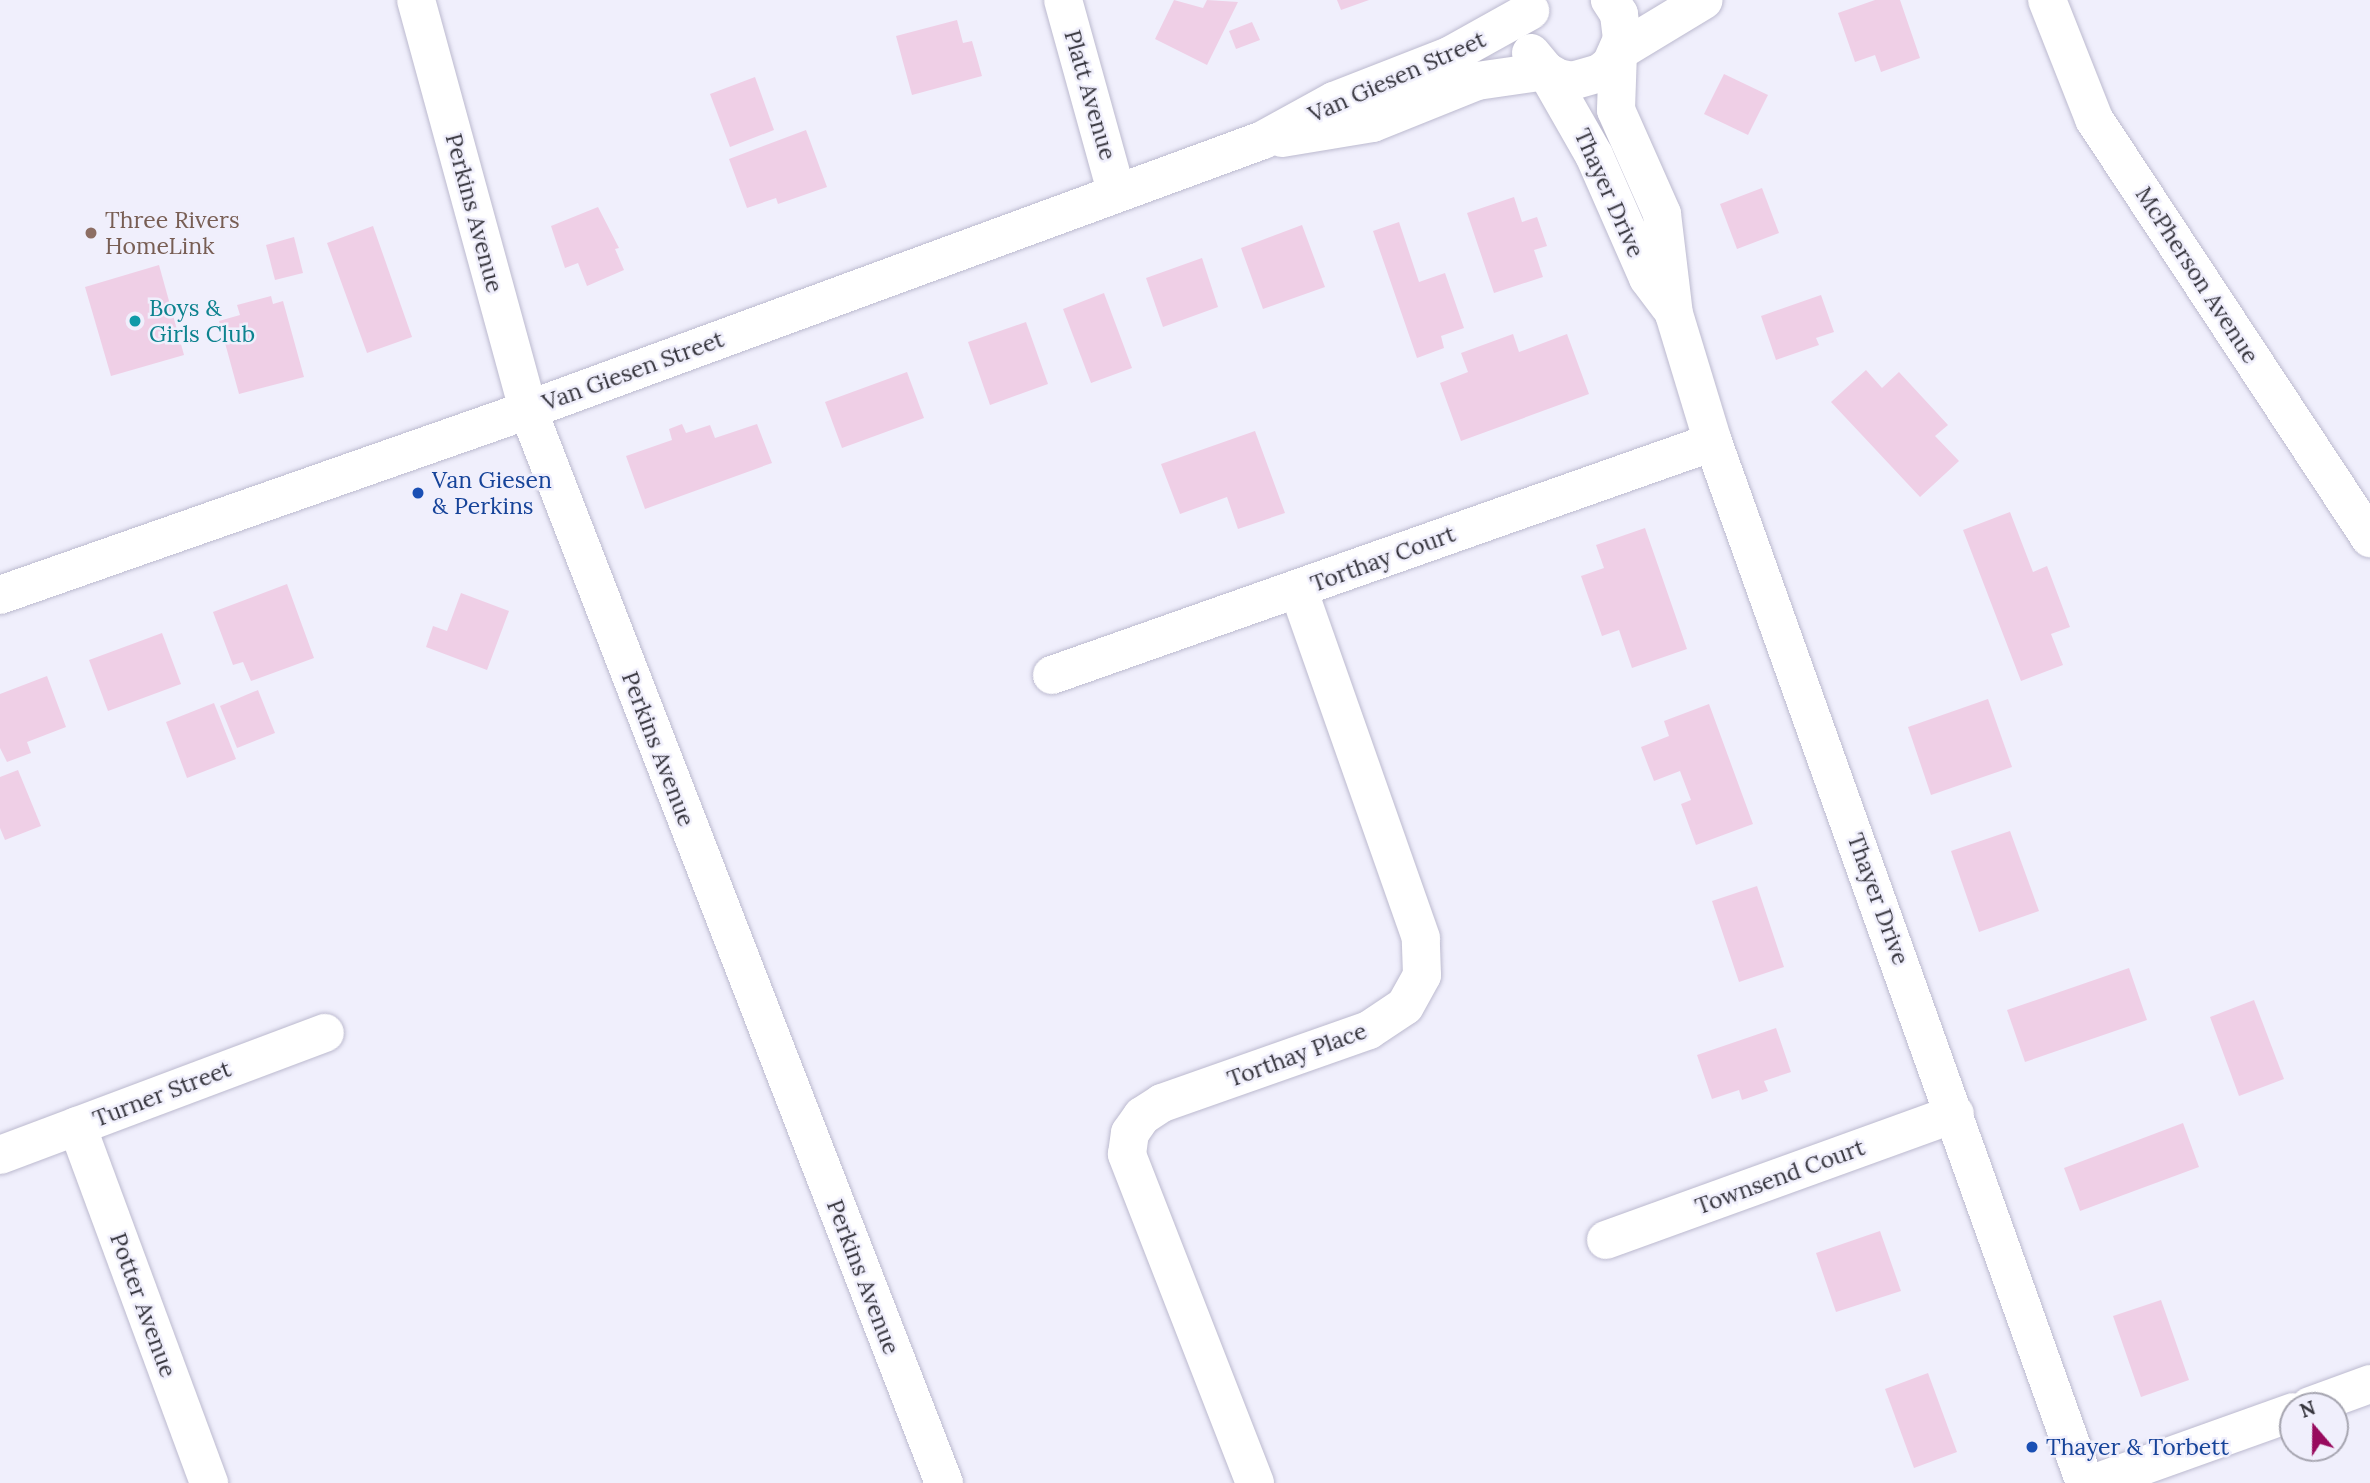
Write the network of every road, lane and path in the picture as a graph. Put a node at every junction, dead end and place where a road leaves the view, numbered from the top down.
1 (416, 0) edge
2 (1063, 0) edge
3 (1610, 0) edge
4 (1704, 0) edge
5 (2048, 0) edge
6 (1532, 4) edge
7 (1619, 52) junction
8 (1546, 71) junction
9 (1263, 140) junction
10 (1116, 191) junction
11 (1674, 314) junction
12 (528, 410) junction
13 (1713, 442) junction
14 (2370, 538) edge
15 (1298, 589) junction
16 (0, 595) edge
17 (1052, 675) dead end
18 (325, 1033) dead end
19 (1955, 1114) junction
20 (76, 1126) junction
21 (0, 1155) edge
22 (1606, 1240) dead end
23 (2370, 1384) edge
24 (2348, 1392) edge
25 (2279, 1417) edge
26 (209, 1483) edge
27 (944, 1483) edge
28 (1255, 1483) edge
29 (2085, 1483) edge
30 (2095, 1483) edge

1 - 12 street, Perkins Avenue
2 - 10 street, Platt Avenue
3 - 7 street, Thayer Drive
4 - 7 street
5 - 14 street, McPherson Avenue
6 - 8 street, Thayer Drive
6 - 9 street, Van Giesen Street
7 - 8 street
7 - 11 street, Thayer Drive
8 - 9 street, Van Giesen Street
8 - 11 street, Thayer Drive
9 - 10 street, Van Giesen Street
10 - 12 street, Van Giesen Street
11 - 13 street, Thayer Drive
12 - 16 street, Van Giesen Street
12 - 27 street, Perkins Avenue
13 - 15 street, Torthay Court
13 - 19 street, Thayer Drive
15 - 17 street, Torthay Court
15 - 28 street, Torthay Place
18 - 20 street, Turner Street
19 - 22 street, Townsend Court
19 - 29 street, Thayer Drive
20 - 21 street, Turner Street
20 - 26 street, Potter Avenue
23 - 24 street
25 - 30 street

